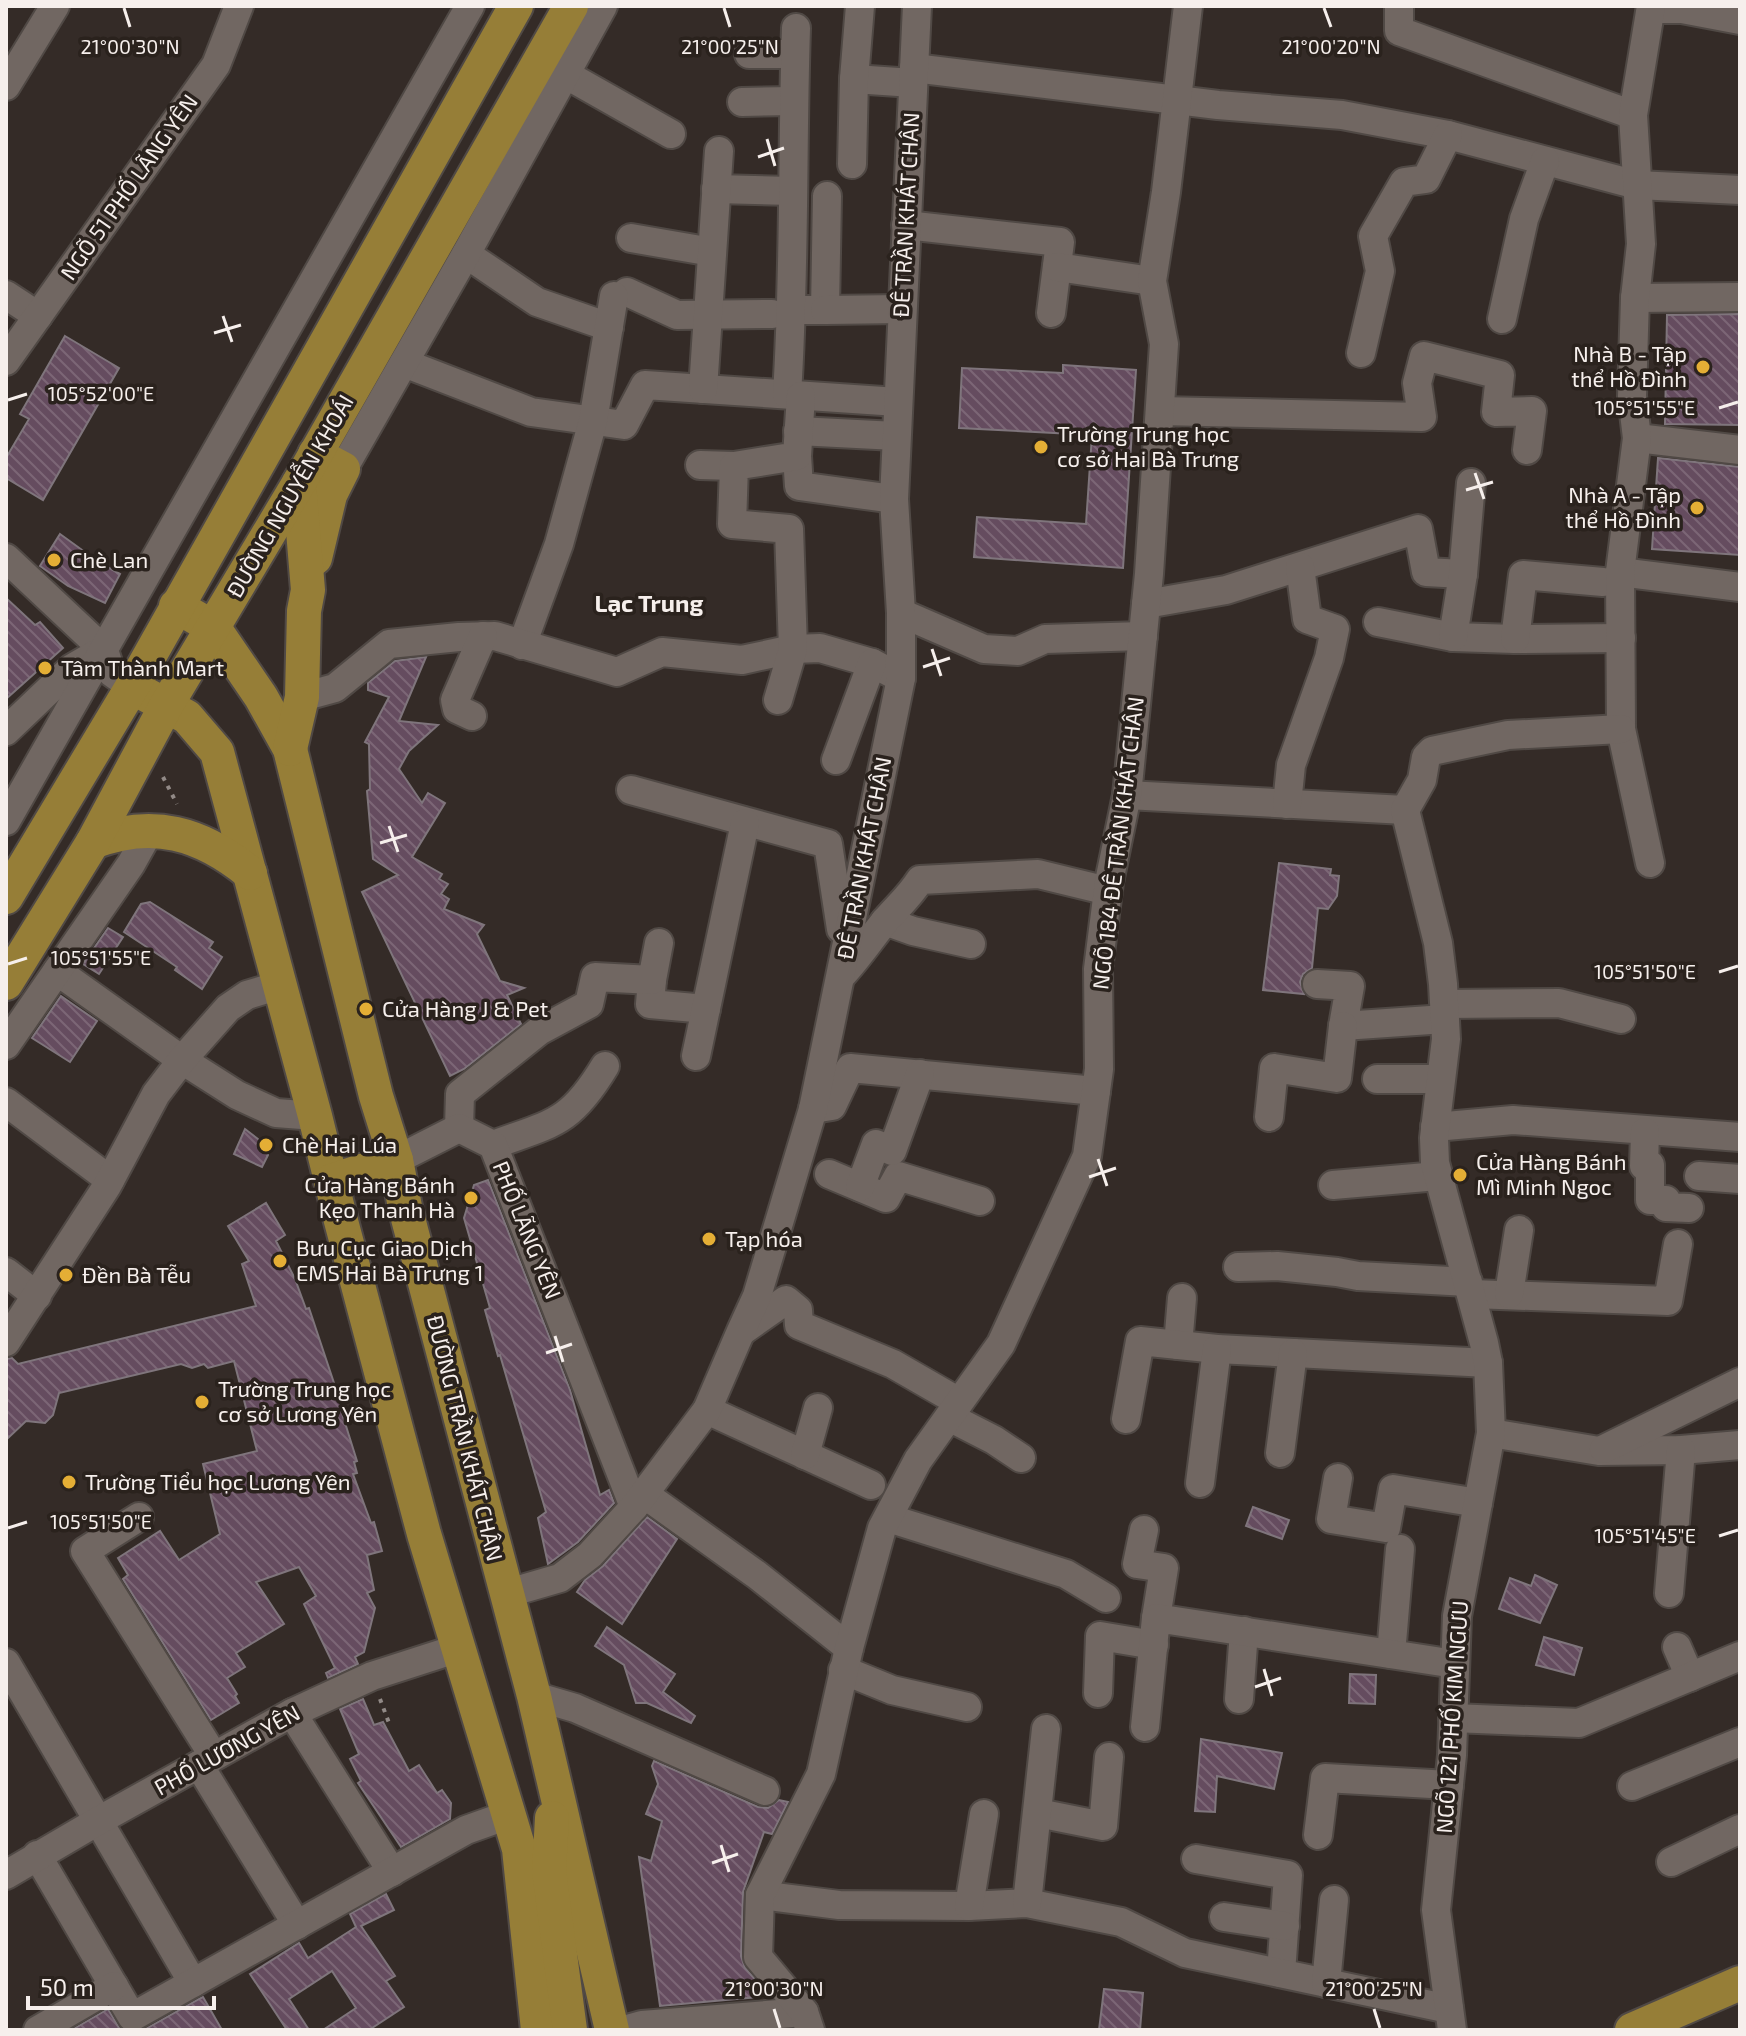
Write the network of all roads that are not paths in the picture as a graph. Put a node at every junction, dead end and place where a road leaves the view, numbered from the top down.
1 (55, 6) edge
2 (239, 6) edge
3 (470, 6) edge
4 (516, 6) edge
5 (571, 6) edge
6 (603, 6) edge
7 (860, 6) edge
8 (917, 6) edge
9 (1188, 6) edge
10 (1399, 6) edge
11 (1651, 7) edge
12 (1727, 14) edge
13 (749, 54) dead end
14 (565, 74) junction
15 (913, 76) junction
16 (854, 79) junction
17 (7, 83) edge
18 (1178, 99) junction
19 (794, 101) junction
20 (742, 102) dead end
21 (1633, 115) junction
22 (671, 134) dead end
23 (1448, 135) junction
24 (719, 151) dead end
25 (1545, 161) junction
26 (852, 164) dead end
27 (1637, 185) junction
28 (716, 189) junction
29 (1740, 190) edge
30 (792, 191) junction
31 (791, 223) junction
32 (906, 225) junction
33 (631, 238) dead end
34 (712, 252) junction
35 (466, 254) junction
36 (1057, 267) junction
37 (1152, 281) junction
38 (6, 295) edge
39 (1740, 297) edge
40 (1635, 298) junction
41 (902, 309) junction
42 (825, 310) junction
43 (782, 312) junction
44 (709, 313) junction
45 (1051, 313) dead end
46 (38, 316) junction
47 (1502, 319) dead end
48 (609, 327) junction
49 (1361, 353) dead end
50 (6, 361) edge
51 (404, 363) junction
52 (703, 389) junction
53 (794, 395) junction
54 (898, 402) junction
55 (1160, 411) junction
56 (593, 421) junction
57 (896, 436) junction
58 (1637, 438) junction
59 (798, 444) junction
60 (1527, 450) dead end
61 (1740, 450) edge
62 (700, 465) dead end
63 (734, 466) junction
64 (319, 469) junction
65 (1471, 483) dead end
66 (894, 499) junction
67 (6, 558) edge
68 (1300, 567) junction
69 (1463, 574) junction
70 (1612, 577) junction
71 (1740, 587) edge
72 (308, 590) junction
73 (1146, 604) junction
74 (176, 606) junction
75 (901, 613) junction
76 (1378, 622) dead end
77 (214, 628) junction
78 (483, 636) junction
79 (1143, 636) junction
80 (1453, 637) junction
81 (1621, 638) junction
82 (1515, 639) junction
83 (522, 645) junction
84 (793, 649) junction
85 (104, 650) junction
86 (872, 663) junction
87 (138, 675) junction
88 (901, 678) junction
89 (302, 697) junction
90 (778, 700) dead end
91 (167, 704) junction
92 (472, 716) dead end
93 (1621, 729) junction
94 (6, 731) edge
95 (290, 749) junction
96 (836, 760) dead end
97 (631, 790) dead end
98 (1127, 795) junction
99 (1287, 804) junction
100 (1405, 810) junction
101 (6, 821) edge
102 (745, 823) junction
103 (150, 830) junction
104 (93, 842) junction
105 (1650, 863) dead end
106 (250, 873) junction
107 (1108, 891) junction
108 (6, 897) edge
109 (885, 921) junction
110 (659, 943) dead end
111 (971, 944) dead end
112 (843, 962) junction
113 (57, 971) junction
114 (652, 980) junction
115 (6, 983) edge
116 (1317, 984) dead end
117 (280, 985) junction
118 (706, 1009) junction
119 (1445, 1012) junction
120 (1621, 1019) dead end
121 (1343, 1026) junction
122 (6, 1045) edge
123 (696, 1056) dead end
124 (182, 1060) junction
125 (605, 1066) dead end
126 (920, 1074) junction
127 (1377, 1079) dead end
128 (1440, 1079) junction
129 (1096, 1091) junction
130 (6, 1102) edge
131 (813, 1109) junction
132 (315, 1116) junction
133 (1269, 1117) dead end
134 (1435, 1127) junction
135 (459, 1128) junction
136 (1645, 1132) junction
137 (1740, 1137) edge
138 (493, 1145) junction
139 (396, 1160) junction
140 (829, 1174) dead end
141 (1438, 1176) junction
142 (1699, 1176) dead end
143 (1740, 1179) edge
144 (110, 1180) junction
145 (331, 1181) junction
146 (1333, 1185) dead end
147 (860, 1187) junction
148 (980, 1201) dead end
149 (1689, 1208) dead end
150 (1519, 1230) dead end
151 (1678, 1244) dead end
152 (1238, 1267) dead end
153 (6, 1272) edge
154 (1470, 1288) junction
155 (1509, 1294) junction
156 (37, 1296) junction
157 (1182, 1298) dead end
158 (741, 1331) junction
159 (6, 1342) edge
160 (1178, 1345) junction
161 (1217, 1349) junction
162 (1293, 1353) junction
163 (1488, 1363) junction
164 (1740, 1382) edge
165 (818, 1408) dead end
166 (707, 1410) junction
167 (954, 1410) junction
168 (1126, 1419) dead end
169 (1491, 1433) junction
170 (1740, 1445) edge
171 (1681, 1450) junction
172 (1599, 1451) junction
173 (1280, 1453) dead end
174 (805, 1455) junction
175 (1021, 1458) dead end
176 (1338, 1478) dead end
177 (1200, 1483) dead end
178 (871, 1485) dead end
179 (639, 1500) junction
180 (1478, 1503) junction
181 (139, 1517) dead end
182 (888, 1518) junction
183 (1144, 1530) dead end
184 (1400, 1549) dead end
185 (1669, 1593) dead end
186 (505, 1594) junction
187 (1106, 1598) dead end
188 (1155, 1631) junction
189 (1244, 1631) junction
190 (1677, 1647) dead end
191 (459, 1648) junction
192 (1391, 1654) junction
193 (1740, 1656) edge
194 (846, 1659) junction
195 (6, 1663) edge
196 (1455, 1664) junction
197 (1690, 1677) junction
198 (1098, 1693) dead end
199 (534, 1696) junction
200 (1239, 1699) dead end
201 (967, 1707) dead end
202 (292, 1713) junction
203 (1453, 1718) junction
204 (1145, 1727) dead end
205 (1046, 1729) dead end
206 (1740, 1742) edge
207 (1109, 1757) dead end
208 (206, 1760) junction
209 (553, 1782) junction
210 (1449, 1785) junction
211 (1632, 1786) dead end
212 (765, 1791) dead end
213 (1038, 1813) junction
214 (984, 1814) dead end
215 (508, 1815) junction
216 (98, 1821) junction
217 (1740, 1829) edge
218 (1318, 1835) dead end
219 (519, 1849) junction
220 (37, 1855) junction
221 (1196, 1859) dead end
222 (1671, 1862) dead end
223 (392, 1872) junction
224 (6, 1875) edge
225 (760, 1895) junction
226 (1334, 1900) dead end
227 (1027, 1903) junction
228 (969, 1906) junction
229 (1224, 1917) dead end
230 (297, 1925) junction
231 (1285, 1926) junction
232 (1281, 1973) junction
233 (562, 1981) junction
234 (193, 1983) junction
235 (1326, 1983) junction
236 (1740, 1983) edge
237 (114, 1986) junction
238 (1450, 2019) edge
239 (807, 2021) edge
240 (38, 2030) edge
241 (538, 2030) edge
242 (570, 2030) edge
243 (612, 2030) edge
244 (624, 2030) edge
245 (1632, 2030) edge

1 - 17 street
2 - 46 street, NGÕ 51 PHỐ LÃNG YÊN
3 - 85 street
4 - 74 main road, ĐƯỜNG NGUYỄN KHOÁI
5 - 64 main road, ĐƯỜNG NGUYỄN KHOÁI
6 - 14 street, ĐƯỜNG NGUYỄN KHOÁI
7 - 16 street
8 - 15 street, ĐÊ TRẦN KHÁT CHÂN
9 - 18 street, NGÕ 184 ĐÊ TRẦN KHÁT CHÂN
10 - 21 street
11 - 12 street
11 - 21 street
13 - 19 street
14 - 22 street
14 - 35 street, ĐƯỜNG NGUYỄN KHOÁI
15 - 16 street
15 - 18 street
15 - 32 street, ĐÊ TRẦN KHÁT CHÂN
16 - 26 street
18 - 23 street
18 - 37 street, NGÕ 184 ĐÊ TRẦN KHÁT CHÂN
19 - 20 street
19 - 30 street
21 - 27 street
23 - 25 street
23 - 49 street
24 - 28 street
25 - 27 street
25 - 47 street
27 - 29 street
27 - 40 street
28 - 30 street
28 - 34 street
30 - 31 street
31 - 42 street
31 - 43 street
32 - 36 street
32 - 41 street, ĐÊ TRẦN KHÁT CHÂN
33 - 34 street
34 - 44 street
35 - 48 street
35 - 51 street, ĐƯỜNG NGUYỄN KHOÁI
36 - 37 street
36 - 45 street
37 - 55 street, NGÕ 184 ĐÊ TRẦN KHÁT CHÂN
38 - 46 street
39 - 40 street
40 - 58 street
41 - 42 street
41 - 54 street, ĐÊ TRẦN KHÁT CHÂN
42 - 43 street
43 - 44 street
43 - 53 street
44 - 48 street
44 - 52 street
46 - 50 street, NGÕ 51 PHỐ LÃNG YÊN
48 - 56 street
51 - 56 street
51 - 64 street, ĐƯỜNG NGUYỄN KHOÁI
52 - 53 street
52 - 56 street
53 - 54 street
53 - 59 street
54 - 57 street, ĐÊ TRẦN KHÁT CHÂN
55 - 60 street
55 - 73 street, NGÕ 184 ĐÊ TRẦN KHÁT CHÂN
56 - 83 street
57 - 59 street
57 - 66 street, ĐÊ TRẦN KHÁT CHÂN
58 - 61 street
58 - 70 street
59 - 63 street
59 - 66 street
62 - 63 street
63 - 84 street
64 - 72 main road
64 - 72 main road
64 - 77 main road, ĐƯỜNG NGUYỄN KHOÁI
65 - 69 street
66 - 75 street, ĐÊ TRẦN KHÁT CHÂN
67 - 85 street
68 - 69 street
68 - 73 street
68 - 99 street
69 - 80 street
70 - 71 street
70 - 81 street
70 - 82 street
72 - 89 main road
73 - 79 street, NGÕ 184 ĐÊ TRẦN KHÁT CHÂN
74 - 77 main road, ĐƯỜNG TRẦN KHÁT CHÂN
74 - 87 main road, ĐƯỜNG NGUYỄN KHOÁI
75 - 79 street
75 - 88 street, ĐÊ TRẦN KHÁT CHÂN
76 - 80 street
77 - 91 main road, ĐƯỜNG NGUYỄN KHOÁI
77 - 95 main road, ĐƯỜNG TRẦN KHÁT CHÂN
78 - 83 street
78 - 89 street
78 - 92 street
79 - 98 street, NGÕ 184 ĐÊ TRẦN KHÁT CHÂN
80 - 82 street
81 - 82 street
81 - 93 street
83 - 84 street
84 - 86 street
84 - 90 street
85 - 87 street
85 - 94 street
85 - 101 street
86 - 88 street
86 - 96 street
87 - 91 main road
87 - 108 main road, ĐƯỜNG NGUYỄN KHOÁI
88 - 112 street, ĐÊ TRẦN KHÁT CHÂN
89 - 95 main road
91 - 104 main road, ĐƯỜNG NGUYỄN KHOÁI
91 - 106 main road
93 - 100 street
93 - 105 street
95 - 139 main road, ĐƯỜNG TRẦN KHÁT CHÂN
97 - 102 street
98 - 99 street
98 - 107 street, NGÕ 184 ĐÊ TRẦN KHÁT CHÂN
99 - 100 street
100 - 119 street, NGÕ 121 PHỐ KIM NGƯU
102 - 112 street
102 - 118 street
103 - 104 main road
103 - 106 main road
103 - 113 street
104 - 115 main road, ĐƯỜNG NGUYỄN KHOÁI
106 - 117 main road
107 - 109 street
107 - 129 street, NGÕ 184 ĐÊ TRẦN KHÁT CHÂN
109 - 111 street
109 - 112 street
110 - 114 street
112 - 131 street, ĐÊ TRẦN KHÁT CHÂN
113 - 122 street
113 - 124 street
114 - 118 street
114 - 135 street
116 - 121 street
117 - 124 street
117 - 132 main road
118 - 123 street
119 - 120 street
119 - 121 street
119 - 128 street, NGÕ 121 PHỐ KIM NGƯU
121 - 133 street
124 - 132 street
124 - 144 street
125 - 138 street
126 - 129 street
126 - 131 street
126 - 147 street
127 - 128 street
128 - 134 street, NGÕ 121 PHỐ KIM NGƯU
129 - 167 street, NGÕ 184 ĐÊ TRẦN KHÁT CHÂN
130 - 144 street
131 - 158 street, ĐÊ TRẦN KHÁT CHÂN
132 - 145 main road
134 - 136 street
134 - 141 street, NGÕ 121 PHỐ KIM NGƯU
135 - 138 street, PHỐ LÃNG YÊN
135 - 139 street
136 - 137 street
136 - 149 street
138 - 179 street, PHỐ LÃNG YÊN
139 - 145 main road
139 - 186 main road, ĐƯỜNG TRẦN KHÁT CHÂN
140 - 147 street
141 - 146 street
141 - 154 street, NGÕ 121 PHỐ KIM NGƯU
142 - 143 street
144 - 156 street
145 - 191 main road
147 - 148 street
150 - 155 street
151 - 155 street
152 - 154 street
153 - 156 street
154 - 155 street
154 - 163 street, NGÕ 121 PHỐ KIM NGƯU
156 - 159 street
157 - 160 street
158 - 166 street, ĐÊ TRẦN KHÁT CHÂN
158 - 167 street
160 - 161 street
160 - 168 street
161 - 162 street
161 - 177 street
162 - 163 street
162 - 173 street
163 - 169 street, NGÕ 121 PHỐ KIM NGƯU
164 - 172 street
165 - 174 street
166 - 174 street
166 - 179 street, ĐÊ TRẦN KHÁT CHÂN
167 - 175 street
167 - 182 street, NGÕ 184 ĐÊ TRẦN KHÁT CHÂN
169 - 172 street
169 - 180 street, NGÕ 121 PHỐ KIM NGƯU
170 - 171 street
171 - 172 street
171 - 185 street
174 - 178 street
176 - 180 street
179 - 186 street, ĐÊ TRẦN KHÁT CHÂN
179 - 194 street
180 - 196 street, NGÕ 121 PHỐ KIM NGƯU
181 - 208 street
182 - 187 street
182 - 194 street, NGÕ 184 ĐÊ TRẦN KHÁT CHÂN
183 - 188 street
184 - 192 street
186 - 199 main road, ĐƯỜNG TRẦN KHÁT CHÂN
188 - 189 street
188 - 198 street
188 - 204 street
189 - 192 street
189 - 200 street
190 - 197 street
191 - 202 street, PHỐ LƯƠNG YÊN
191 - 215 main road
192 - 196 street
193 - 197 street
194 - 201 street
194 - 225 street, NGÕ 184 ĐÊ TRẦN KHÁT CHÂN
195 - 216 street
196 - 203 street, NGÕ 121 PHỐ KIM NGƯU
197 - 203 street
199 - 209 main road, ĐƯỜNG TRẦN KHÁT CHÂN
199 - 212 street
202 - 208 street, PHỐ LƯƠNG YÊN
202 - 223 street
203 - 210 street, NGÕ 121 PHỐ KIM NGƯU
205 - 213 street
206 - 211 street
207 - 213 street
208 - 216 street, PHỐ LƯƠNG YÊN
208 - 230 street
209 - 233 main road
209 - 243 main road, ĐƯỜNG TRẦN KHÁT CHÂN
210 - 218 street
210 - 238 street, NGÕ 121 PHỐ KIM NGƯU
213 - 227 street
214 - 228 street
215 - 219 main road
215 - 223 street
216 - 220 street, PHỐ LƯƠNG YÊN
216 - 234 street
217 - 222 street
219 - 233 main road
219 - 241 main road
220 - 224 street, PHỐ LƯƠNG YÊN
220 - 237 street
221 - 231 street
223 - 230 street
225 - 228 street
225 - 239 street
226 - 235 street
227 - 228 street
227 - 232 street
229 - 231 street
230 - 234 street
231 - 232 street
232 - 235 street
233 - 242 main road
234 - 237 street
235 - 238 street
236 - 245 main road
237 - 240 street
239 - 244 street

